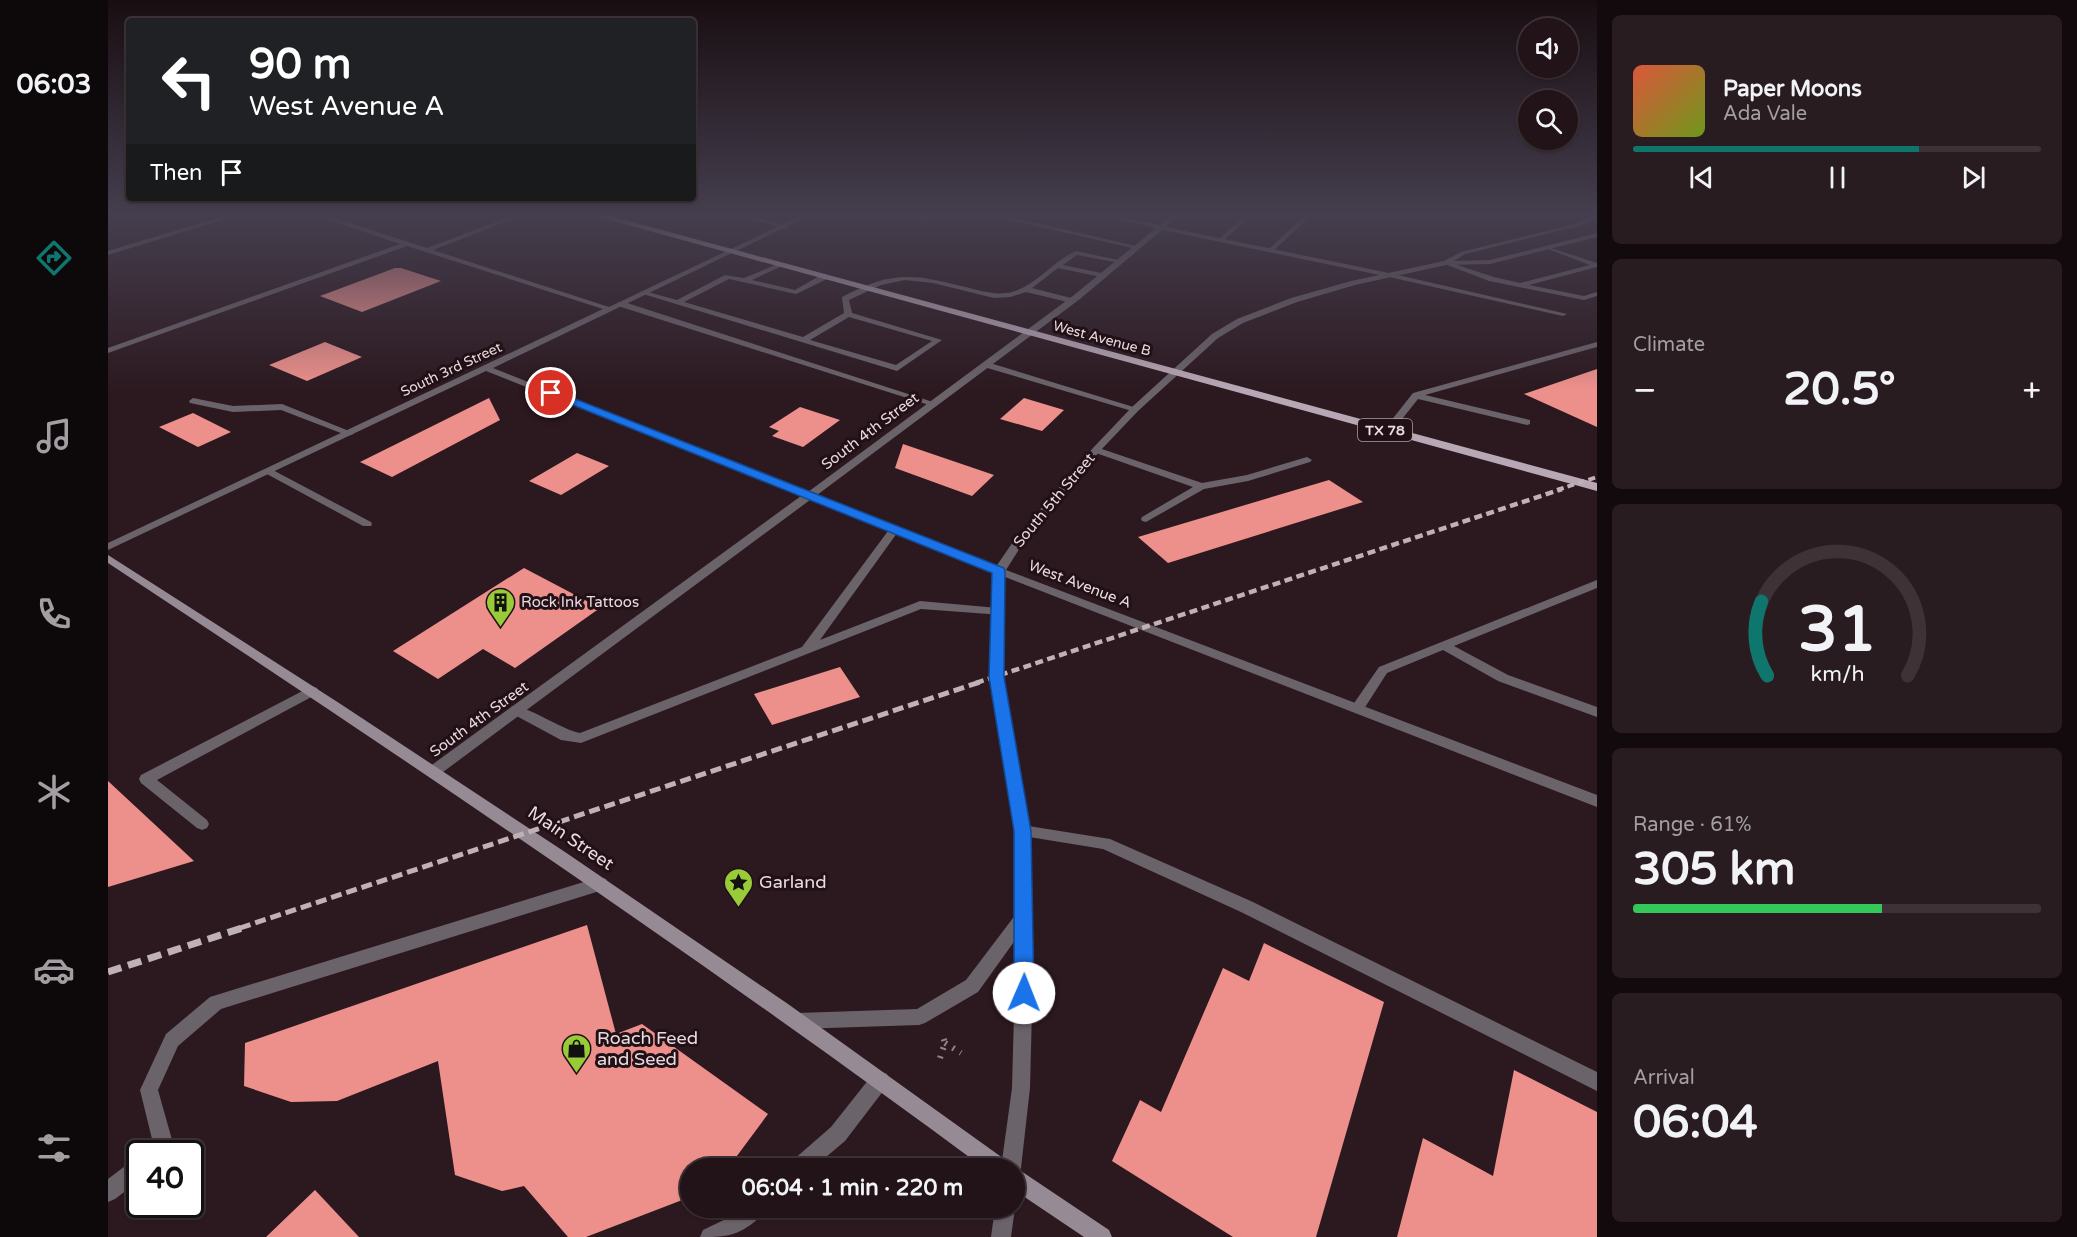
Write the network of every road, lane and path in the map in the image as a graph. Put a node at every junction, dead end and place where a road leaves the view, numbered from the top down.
1 (324, 274) edge
2 (501, 274) edge
3 (685, 274) edge
4 (761, 274) edge
5 (812, 274) edge
6 (1046, 274) edge
7 (1093, 274) edge
8 (1106, 274) edge
9 (1383, 274) edge
10 (1395, 274) edge
11 (1477, 274) edge
12 (1563, 274) edge
13 (1389, 275) junction
14 (1103, 276) junction
15 (824, 277) junction
16 (747, 280) junction
17 (1519, 285) junction
18 (864, 288) junction
19 (1025, 289) junction
20 (644, 293) junction
21 (1597, 294) edge
22 (1072, 301) junction
23 (679, 302) junction
24 (621, 304) junction
25 (609, 309) junction
26 (848, 314) junction
27 (1563, 314) dead end
28 (1028, 334) junction
29 (804, 340) junction
30 (1597, 344) edge
31 (108, 351) edge
32 (987, 365) junction
33 (486, 368) junction
34 (1173, 373) junction
35 (1416, 395) junction
36 (194, 401) dead end
37 (932, 403) junction
38 (1135, 409) junction
39 (1527, 422) dead end
40 (1388, 431) junction
41 (349, 432) junction
42 (1096, 450) junction
43 (1307, 460) dead end
44 (268, 471) junction
45 (1201, 486) junction
46 (1597, 487) edge
47 (810, 496) junction
48 (1146, 519) dead end
49 (367, 524) dead end
50 (894, 529) junction
51 (108, 547) edge
52 (108, 558) edge
53 (999, 571) junction
54 (1597, 584) edge
55 (998, 612) junction
56 (1443, 645) junction
57 (805, 651) junction
58 (312, 691) junction
59 (1357, 708) junction
60 (516, 710) junction
61 (1597, 712) edge
62 (434, 771) junction
63 (1597, 801) edge
64 (202, 824) dead end
65 (1022, 831) junction
66 (600, 884) junction
67 (1024, 915) junction
68 (796, 1021) junction
69 (940, 1030) dead end
70 (945, 1043) junction
71 (961, 1053) dead end
72 (940, 1058) dead end
73 (880, 1080) junction
74 (1597, 1082) edge
75 (162, 1140) edge
76 (810, 1158) edge
77 (986, 1158) edge
78 (1012, 1158) edge
79 (126, 1178) edge
80 (1025, 1185) edge
81 (108, 1192) edge
82 (743, 1218) edge
83 (1004, 1218) edge
84 (710, 1237) edge
85 (1001, 1237) edge
86 (1102, 1237) edge

1 - 31 street
2 - 25 street
3 - 20 street, South 3rd Street
4 - 16 street
5 - 15 main road, West Avenue B / TX 78
6 - 19 street
7 - 14 street
8 - 14 street, South 4th Street
9 - 13 street
10 - 13 street, South 5th Street
11 - 17 street
12 - 17 street
13 - 27 street
13 - 34 street, South 5th Street
14 - 22 street, South 4th Street
15 - 16 street
15 - 18 main road, West Avenue B / TX 78
16 - 23 street
17 - 21 street
18 - 19 street
18 - 26 street
18 - 28 main road, West Avenue B / TX 78
19 - 22 street
20 - 23 street
20 - 24 street, South 3rd Street
22 - 28 street, South 4th Street
23 - 29 street
24 - 25 street, South 3rd Street
24 - 37 street
25 - 33 street, South 3rd Street
26 - 29 street
26 - 29 street
28 - 32 street, South 4th Street
28 - 34 main road, West Avenue B / TX 78
30 - 35 street
32 - 37 street, South 4th Street
32 - 38 street
33 - 41 street, South 3rd Street
33 - 47 street, West Avenue A
34 - 38 street, South 5th Street
34 - 40 main road, West Avenue B / TX 78
35 - 39 street
35 - 40 street
36 - 41 street
37 - 47 street, South 4th Street
38 - 42 street, South 5th Street
40 - 46 main road, West Avenue B / TX 78
41 - 44 street, South 3rd Street
42 - 45 street
42 - 53 street, South 5th Street
43 - 45 street
44 - 49 street
44 - 51 street, South 3rd Street
45 - 48 street
47 - 50 street, West Avenue A
47 - 60 street, South 4th Street
50 - 53 street, West Avenue A
50 - 57 street
52 - 58 main road, Main Street
53 - 55 street
53 - 59 street, West Avenue A
54 - 56 street
55 - 57 street
55 - 65 street
56 - 59 street
56 - 61 street
57 - 60 street
58 - 62 main road, Main Street
58 - 64 street
59 - 63 street, West Avenue A
60 - 62 street, South 4th Street
62 - 66 main road, Main Street
65 - 67 street
65 - 74 street
66 - 68 main road, Main Street
66 - 75 street
67 - 68 street
67 - 78 street
68 - 73 main road, Main Street
69 - 70 path
70 - 71 path
70 - 72 path
73 - 76 street
73 - 77 main road, Main Street
79 - 81 street
80 - 86 main road
82 - 84 street
83 - 85 street

